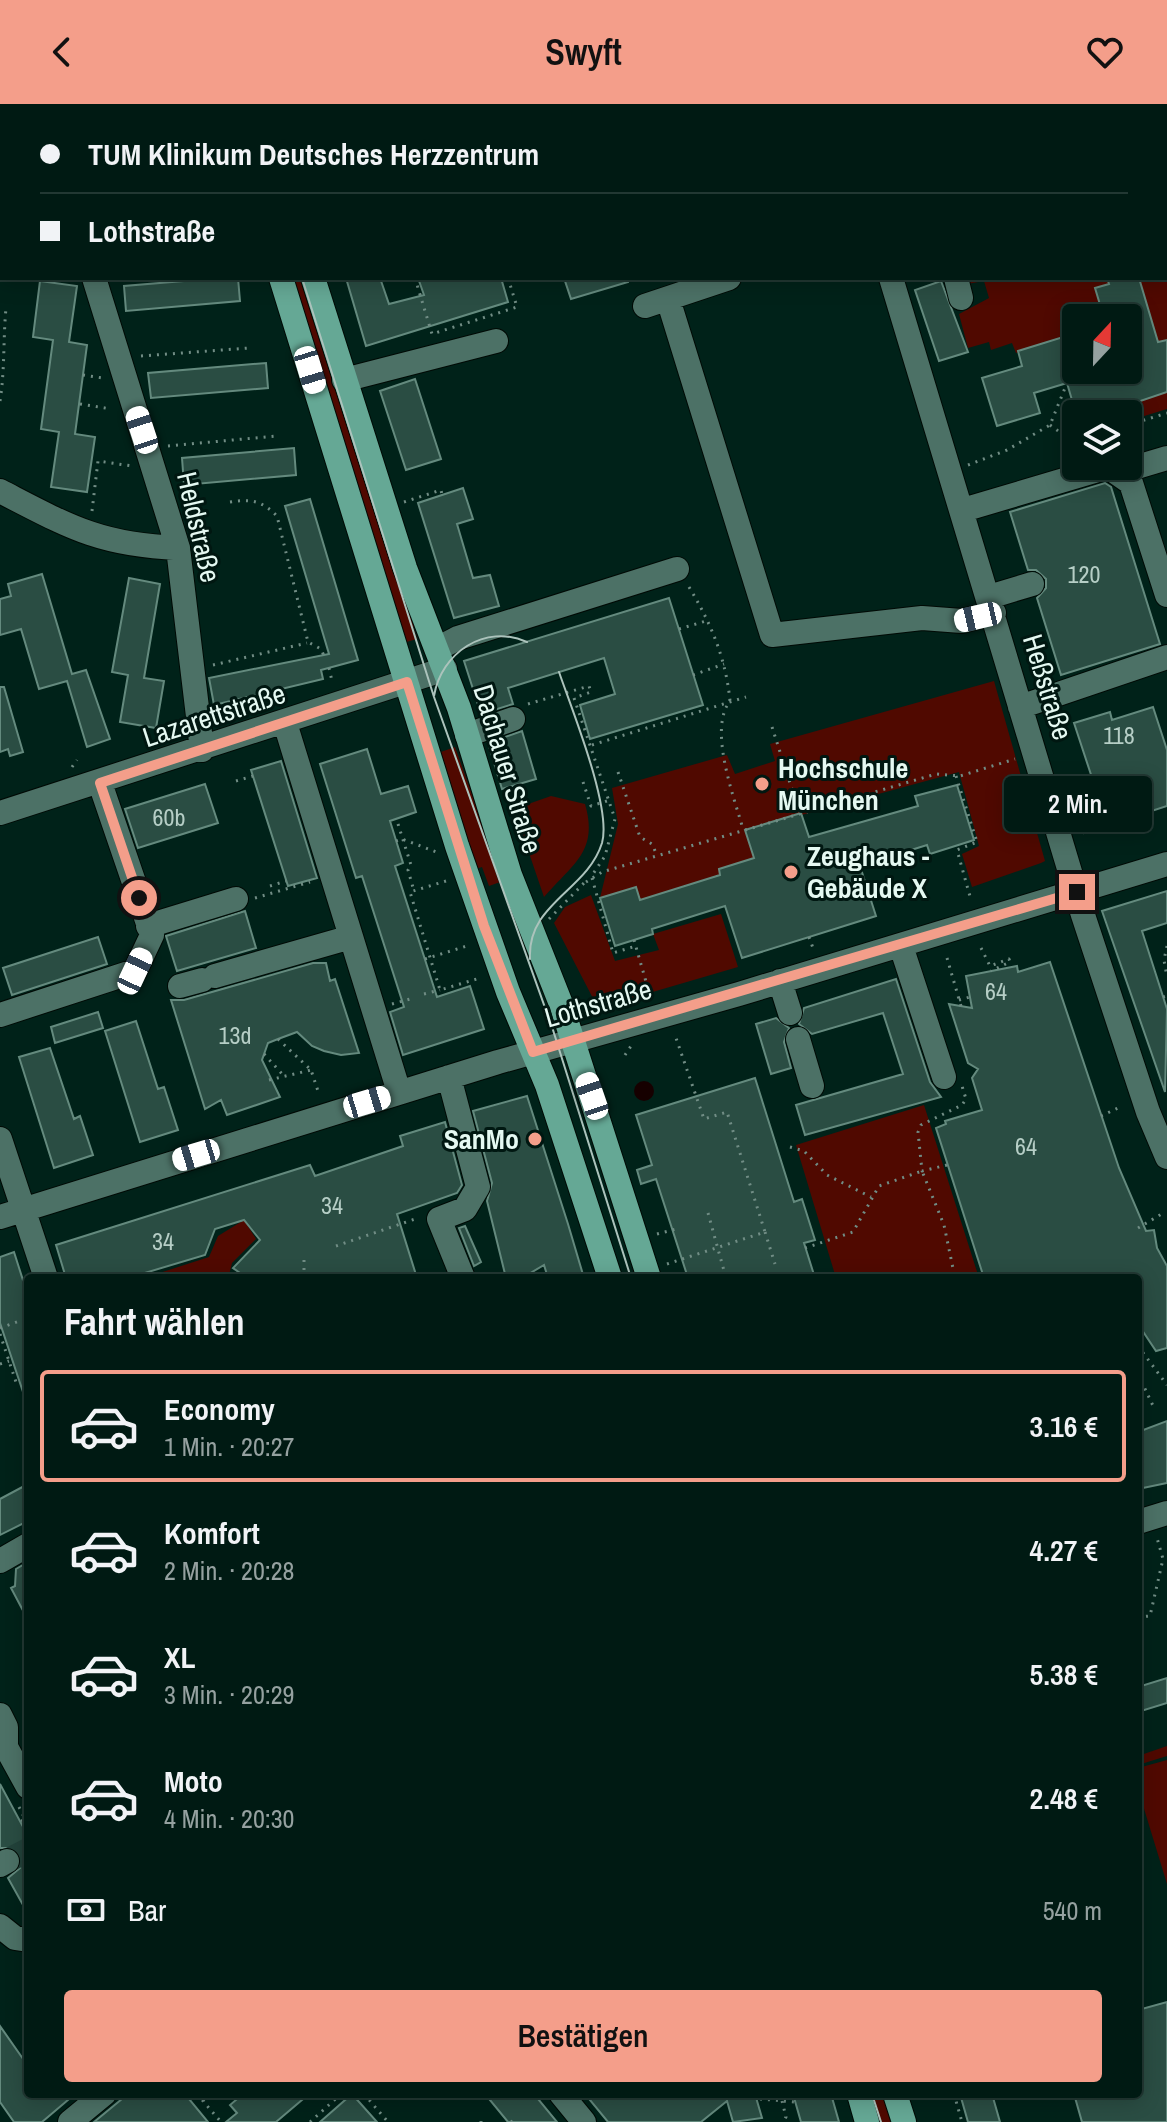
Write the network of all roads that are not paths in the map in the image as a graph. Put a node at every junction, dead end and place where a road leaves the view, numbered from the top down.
1 (95, 280) edge
2 (282, 280) edge
3 (314, 280) edge
4 (723, 280) edge
5 (892, 280) edge
6 (668, 299) junction
7 (645, 306) dead end
8 (496, 341) dead end
9 (344, 380) junction
10 (1167, 458) edge
11 (1142, 465) edge
12 (1064, 480) edge
13 (1128, 480) edge
14 (0, 491) edge
15 (963, 510) junction
16 (178, 548) junction
17 (677, 569) road end
18 (1032, 584) dead end
19 (1167, 595) edge
20 (992, 605) junction
21 (1167, 657) edge
22 (441, 659) junction
23 (407, 682) junction
24 (1020, 707) junction
25 (515, 714) road end
26 (285, 723) junction
27 (467, 735) junction
28 (202, 750) junction
29 (100, 783) junction
30 (0, 813) edge
31 (1167, 864) edge
32 (1077, 892) junction
33 (236, 899) road end
34 (148, 926) junction
35 (351, 937) junction
36 (901, 946) junction
37 (199, 981) dead end
38 (780, 981) junction
39 (790, 1013) dead end
40 (0, 1015) edge
41 (798, 1039) dead end
42 (574, 1042) junction
43 (533, 1052) junction
44 (951, 1075) road end
45 (449, 1077) junction
46 (812, 1086) dead end
47 (399, 1092) junction
48 (1158, 1108) edge
49 (0, 1139) edge
50 (1167, 1157) edge
51 (11, 1213) edge
52 (656, 1272) edge
53 (44, 1274) edge
54 (461, 1274) edge
55 (609, 1274) edge
56 (24, 1547) edge
57 (0, 1561) edge
58 (7, 1715) edge
59 (24, 1780) edge
60 (0, 1926) edge
61 (24, 1939) edge
62 (99, 2098) edge
63 (564, 2098) edge
64 (860, 2098) edge
65 (896, 2098) edge
66 (70, 2122) edge
67 (584, 2122) edge
68 (867, 2122) edge
69 (904, 2122) edge

1 - 16 street, Heldstraße
2 - 23 main road
3 - 9 main road, Dachauer Straße
4 - 6 street
5 - 15 street, Heßstraße
6 - 7 street
6 - 20 street
8 - 9 street
9 - 22 main road, Dachauer Straße
10 - 11 street
12 - 15 street
13 - 19 street
14 - 16 street
15 - 20 street, Heßstraße
16 - 28 street, Heldstraße
17 - 22 street, Lazarettstraße
18 - 20 street
20 - 24 street, Heßstraße
21 - 24 street
22 - 23 street, Lazarettstraße
22 - 27 main road, Dachauer Straße
23 - 26 street, Lazarettstraße
23 - 43 main road
24 - 32 street, Heßstraße
25 - 27 street
26 - 28 street, Lazarettstraße
26 - 35 street
27 - 42 main road, Dachauer Straße
28 - 29 street, Lazarettstraße
29 - 30 street, Lazarettstraße
29 - 34 street
31 - 32 street, Lothstraße
32 - 36 street, Lothstraße
32 - 48 street, Heßstraße
33 - 34 street
34 - 40 street
35 - 37 street
35 - 47 street
36 - 38 street, Lothstraße
36 - 44 street
38 - 39 street
38 - 42 street, Lothstraße
41 - 46 street
42 - 43 street, Lothstraße
42 - 52 main road, Dachauer Straße
43 - 45 street, Lothstraße
43 - 55 main road
45 - 47 street, Lothstraße
45 - 54 street
47 - 51 street, Lothstraße
48 - 50 street, Heßstraße
49 - 51 street
51 - 53 street
56 - 57 street
58 - 59 street
60 - 61 street
62 - 66 street
63 - 67 street
64 - 68 main road
65 - 69 main road

